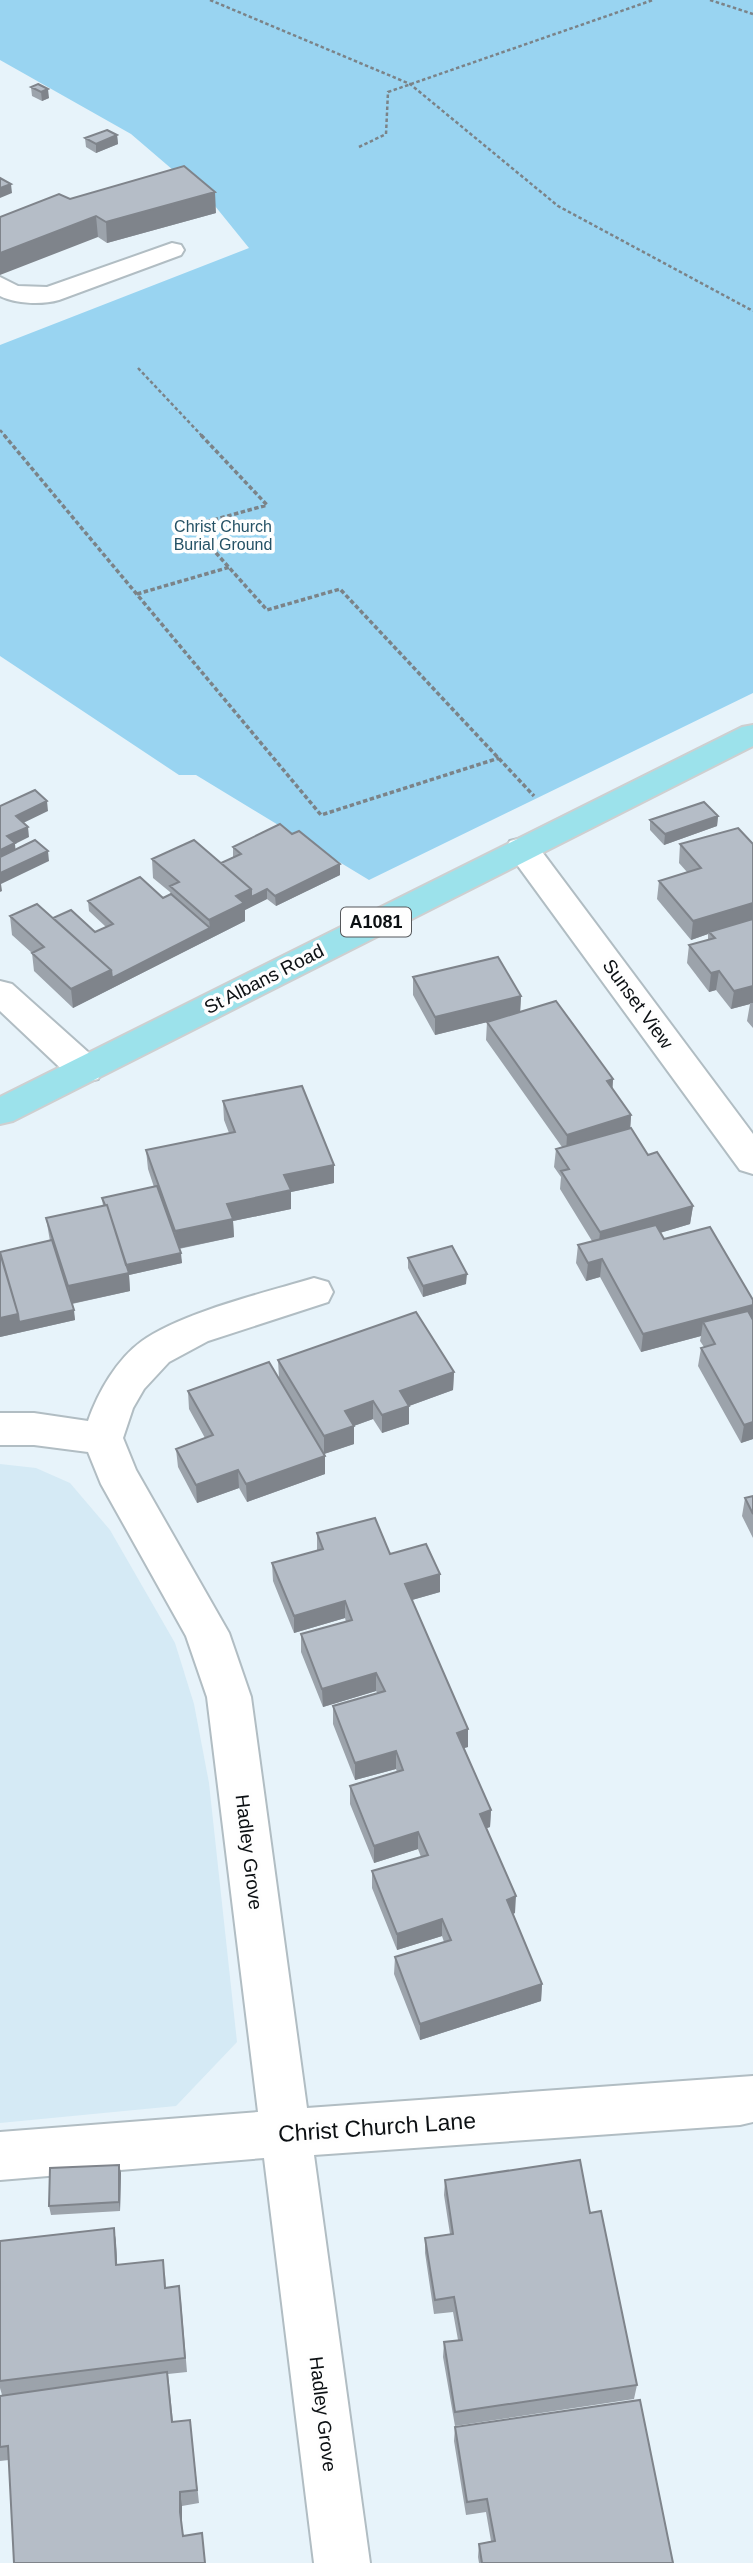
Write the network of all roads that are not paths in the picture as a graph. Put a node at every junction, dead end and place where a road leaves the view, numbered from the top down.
1 (172, 250) dead end
2 (0, 285) edge
3 (753, 734) edge
4 (522, 848) junction
5 (0, 992) edge
6 (85, 1070) junction
7 (0, 1112) edge
8 (753, 1161) edge
9 (314, 1292) dead end
10 (0, 1429) edge
11 (103, 1438) junction
12 (753, 2099) edge
13 (286, 2133) junction
14 (0, 2156) edge
15 (342, 2563) edge

1 - 2 street
3 - 4 main road, St Albans Road / A1081
4 - 6 main road, St Albans Road / A1081
4 - 8 street, Sunset View
5 - 6 street
6 - 7 main road, St Albans Road / A1081
9 - 11 street
10 - 11 street
11 - 13 street, Hadley Grove
12 - 13 street, Christ Church Lane
13 - 14 street, Christ Church Lane
13 - 15 street, Hadley Grove

